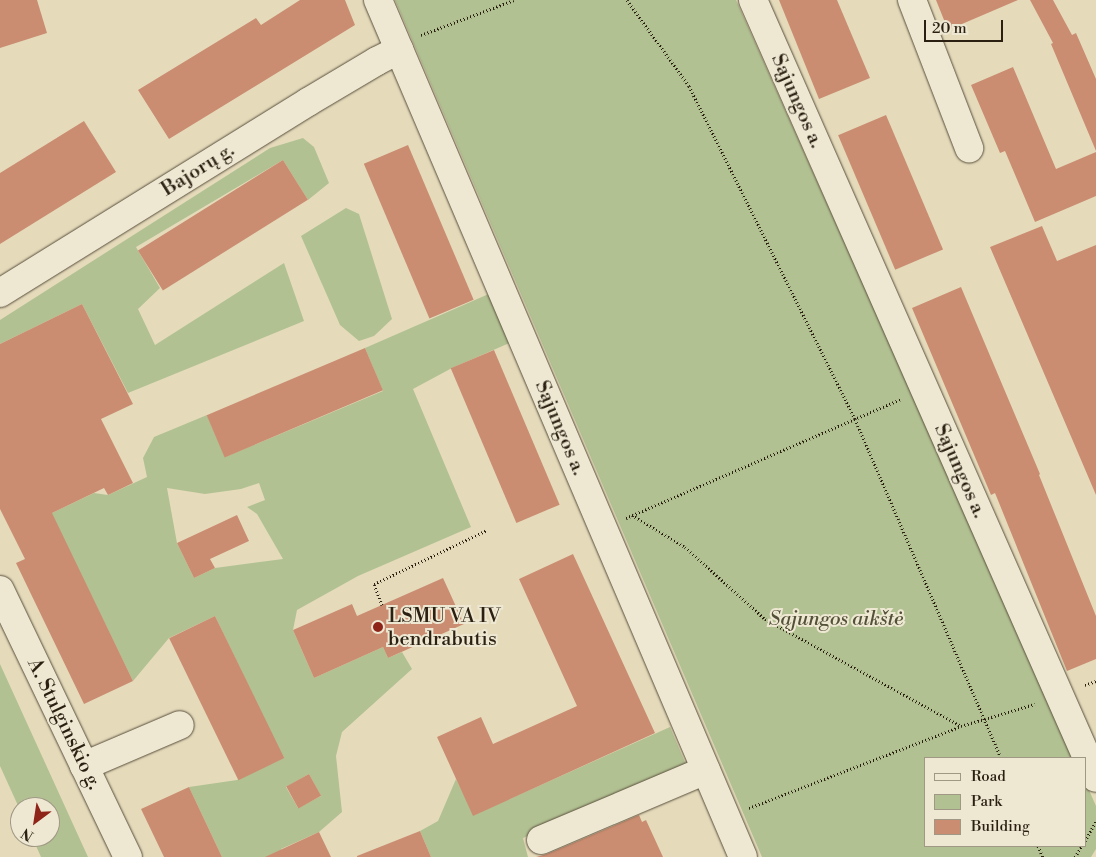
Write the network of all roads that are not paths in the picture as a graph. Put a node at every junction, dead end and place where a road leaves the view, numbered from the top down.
1 (378, 0) edge
2 (752, 0) edge
3 (912, 0) edge
4 (407, 44) junction
5 (969, 148) dead end
6 (0, 293) edge
7 (0, 590) edge
8 (180, 725) dead end
9 (84, 766) junction
10 (706, 770) junction
11 (1096, 778) edge
12 (541, 840) dead end
13 (128, 857) edge
14 (743, 857) edge

1 - 4 street, Sąjungos a.
2 - 11 street, Sąjungos a.
3 - 5 street
4 - 6 street, Bajorų g.
4 - 10 street, Sąjungos a.
7 - 9 street, A. Stulginskio g.
8 - 9 street
9 - 13 street, A. Stulginskio g.
10 - 12 street
10 - 14 street, Sąjungos a.

